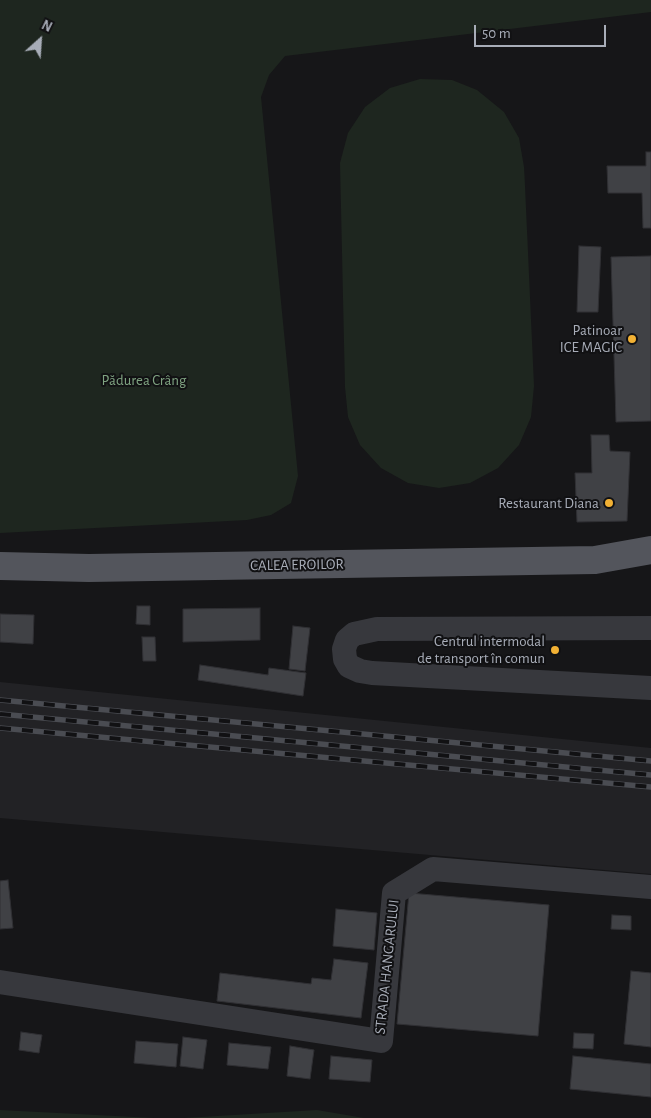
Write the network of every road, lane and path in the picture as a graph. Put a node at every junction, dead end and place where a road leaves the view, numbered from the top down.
1 (651, 550) edge
2 (594, 560) junction
3 (0, 566) edge
4 (651, 569) edge
5 (651, 628) edge
6 (651, 688) edge
7 (651, 887) edge
8 (0, 982) edge

1 - 2 main road, CALEA EROILOR
2 - 3 main road, CALEA EROILOR
2 - 4 main road, CALEA EROILOR
5 - 6 street
7 - 8 street, STRADA HANGARULUI

